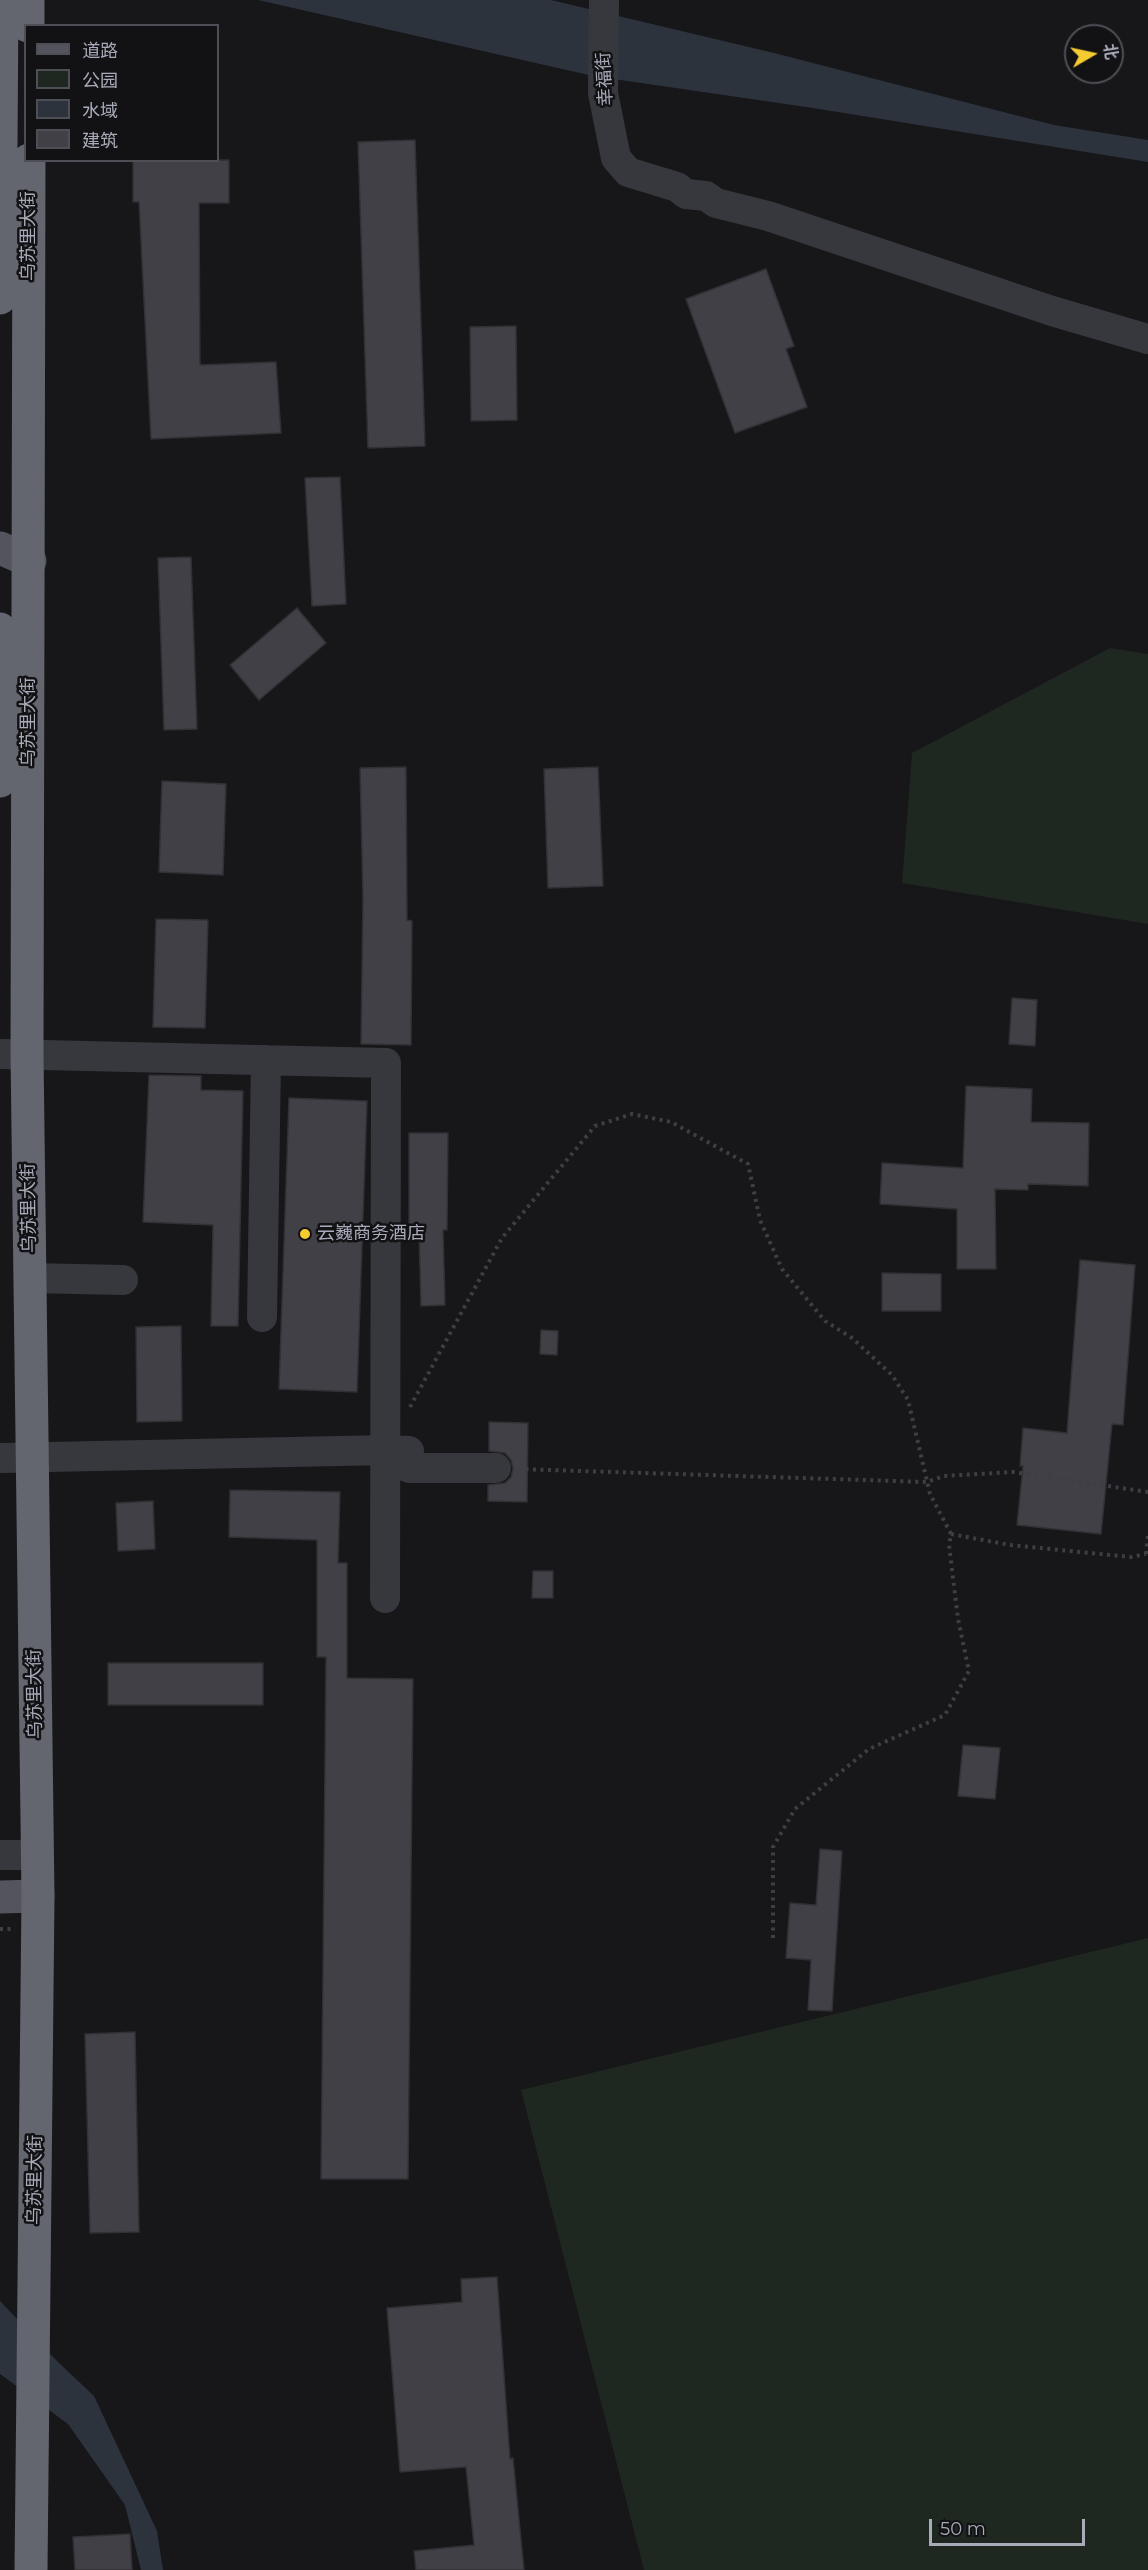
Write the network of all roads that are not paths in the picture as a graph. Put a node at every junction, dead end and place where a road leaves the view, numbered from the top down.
1 (2, 0) edge
2 (28, 0) edge
3 (604, 0) edge
4 (28, 24) edge
5 (29, 162) edge
6 (0, 298) edge
7 (1148, 339) edge
8 (0, 548) edge
9 (30, 561) junction
10 (0, 629) edge
11 (0, 781) edge
12 (14, 1054) edge
13 (266, 1060) junction
14 (29, 1278) junction
15 (123, 1280) dead end
16 (262, 1317) dead end
17 (387, 1450) junction
18 (16, 1458) edge
19 (496, 1468) road end
20 (385, 1598) dead end
21 (0, 1855) edge
22 (37, 1855) junction
23 (38, 1896) junction
24 (0, 1897) edge
25 (31, 2570) edge

1 - 6 highway, 乌苏里大街
2 - 4 highway
3 - 7 street, 幸福街
5 - 9 highway, 乌苏里大街
8 - 9 main road
9 - 12 highway, 乌苏里大街
10 - 11 highway, 乌苏里大街
12 - 13 street
12 - 14 highway, 乌苏里大街
13 - 16 street
13 - 17 street
14 - 15 street
14 - 18 highway, 乌苏里大街
17 - 18 street
17 - 19 street
17 - 20 street
18 - 22 highway, 乌苏里大街
21 - 22 street
22 - 23 highway, 乌苏里大街
23 - 24 main road
23 - 25 highway, 乌苏里大街

